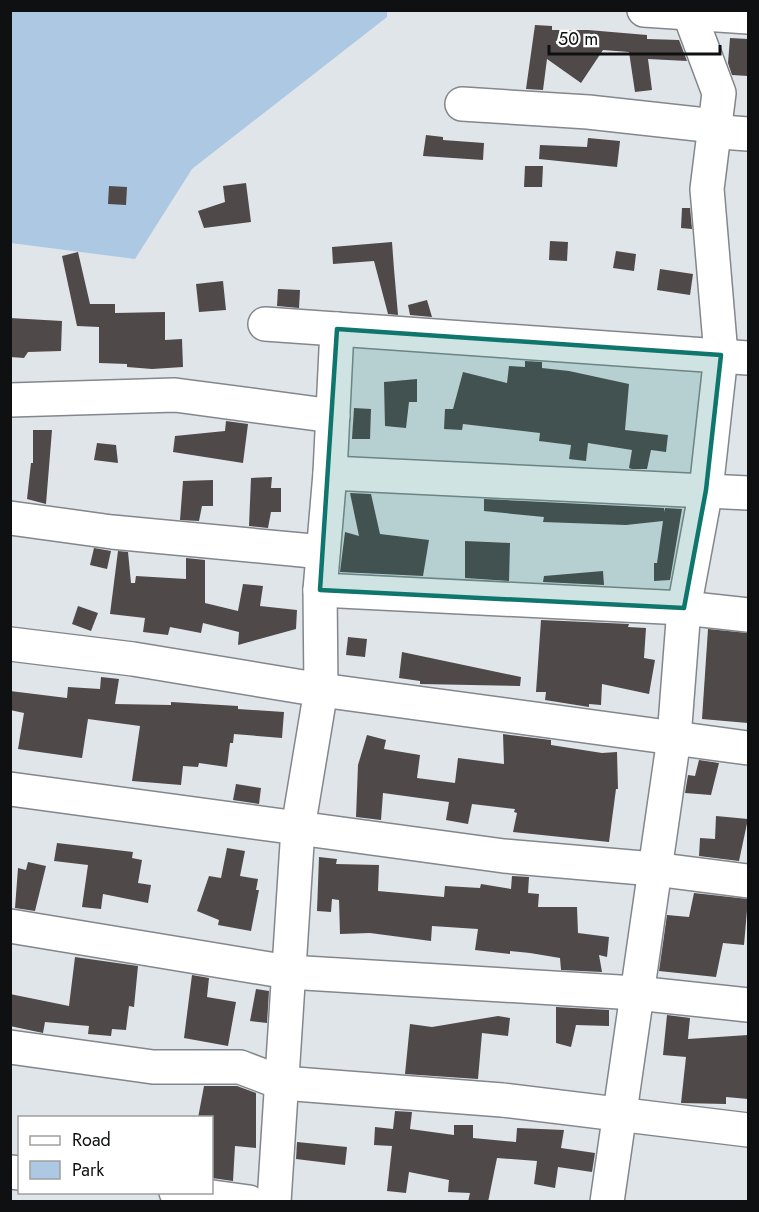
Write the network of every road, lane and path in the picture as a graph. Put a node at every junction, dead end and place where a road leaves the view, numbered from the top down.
1 (644, 10) edge
2 (688, 12) edge
3 (748, 17) edge
4 (462, 104) dead end
5 (715, 129) junction
6 (748, 134) edge
7 (265, 324) dead end
8 (337, 329) junction
9 (735, 356) edge
10 (10, 400) edge
11 (333, 416) junction
12 (330, 473) junction
13 (706, 490) junction
14 (748, 493) edge
15 (10, 518) edge
16 (323, 552) junction
17 (320, 590) junction
18 (684, 608) junction
19 (748, 615) edge
20 (10, 644) edge
21 (321, 690) junction
22 (674, 738) junction
23 (748, 748) edge
24 (10, 789) edge
25 (298, 828) junction
26 (654, 869) junction
27 (748, 881) edge
28 (10, 926) edge
29 (288, 972) junction
30 (636, 993) junction
31 (748, 1005) edge
32 (10, 1047) edge
33 (282, 1083) junction
34 (619, 1113) junction
35 (748, 1130) edge
36 (191, 1194) edge
37 (249, 1202) edge
38 (274, 1202) edge
39 (606, 1202) edge

1 - 2 street
2 - 3 street
2 - 5 street
4 - 5 street
5 - 6 street
5 - 9 street
7 - 8 street
8 - 9 street
8 - 11 street
9 - 13 street
10 - 11 street
11 - 12 street
12 - 13 street
12 - 16 street
13 - 14 street
13 - 18 street
15 - 16 street
16 - 17 street
17 - 18 street
17 - 21 street
18 - 19 street
18 - 22 street
20 - 21 street
21 - 22 street
21 - 25 street
22 - 23 street
22 - 26 street
24 - 25 street
25 - 26 street
25 - 29 street
26 - 27 street
26 - 30 street
28 - 29 street
29 - 30 street
29 - 33 street
30 - 31 street
30 - 34 street
32 - 33 street
33 - 34 street
33 - 38 street
34 - 35 street
34 - 39 street
36 - 37 street

